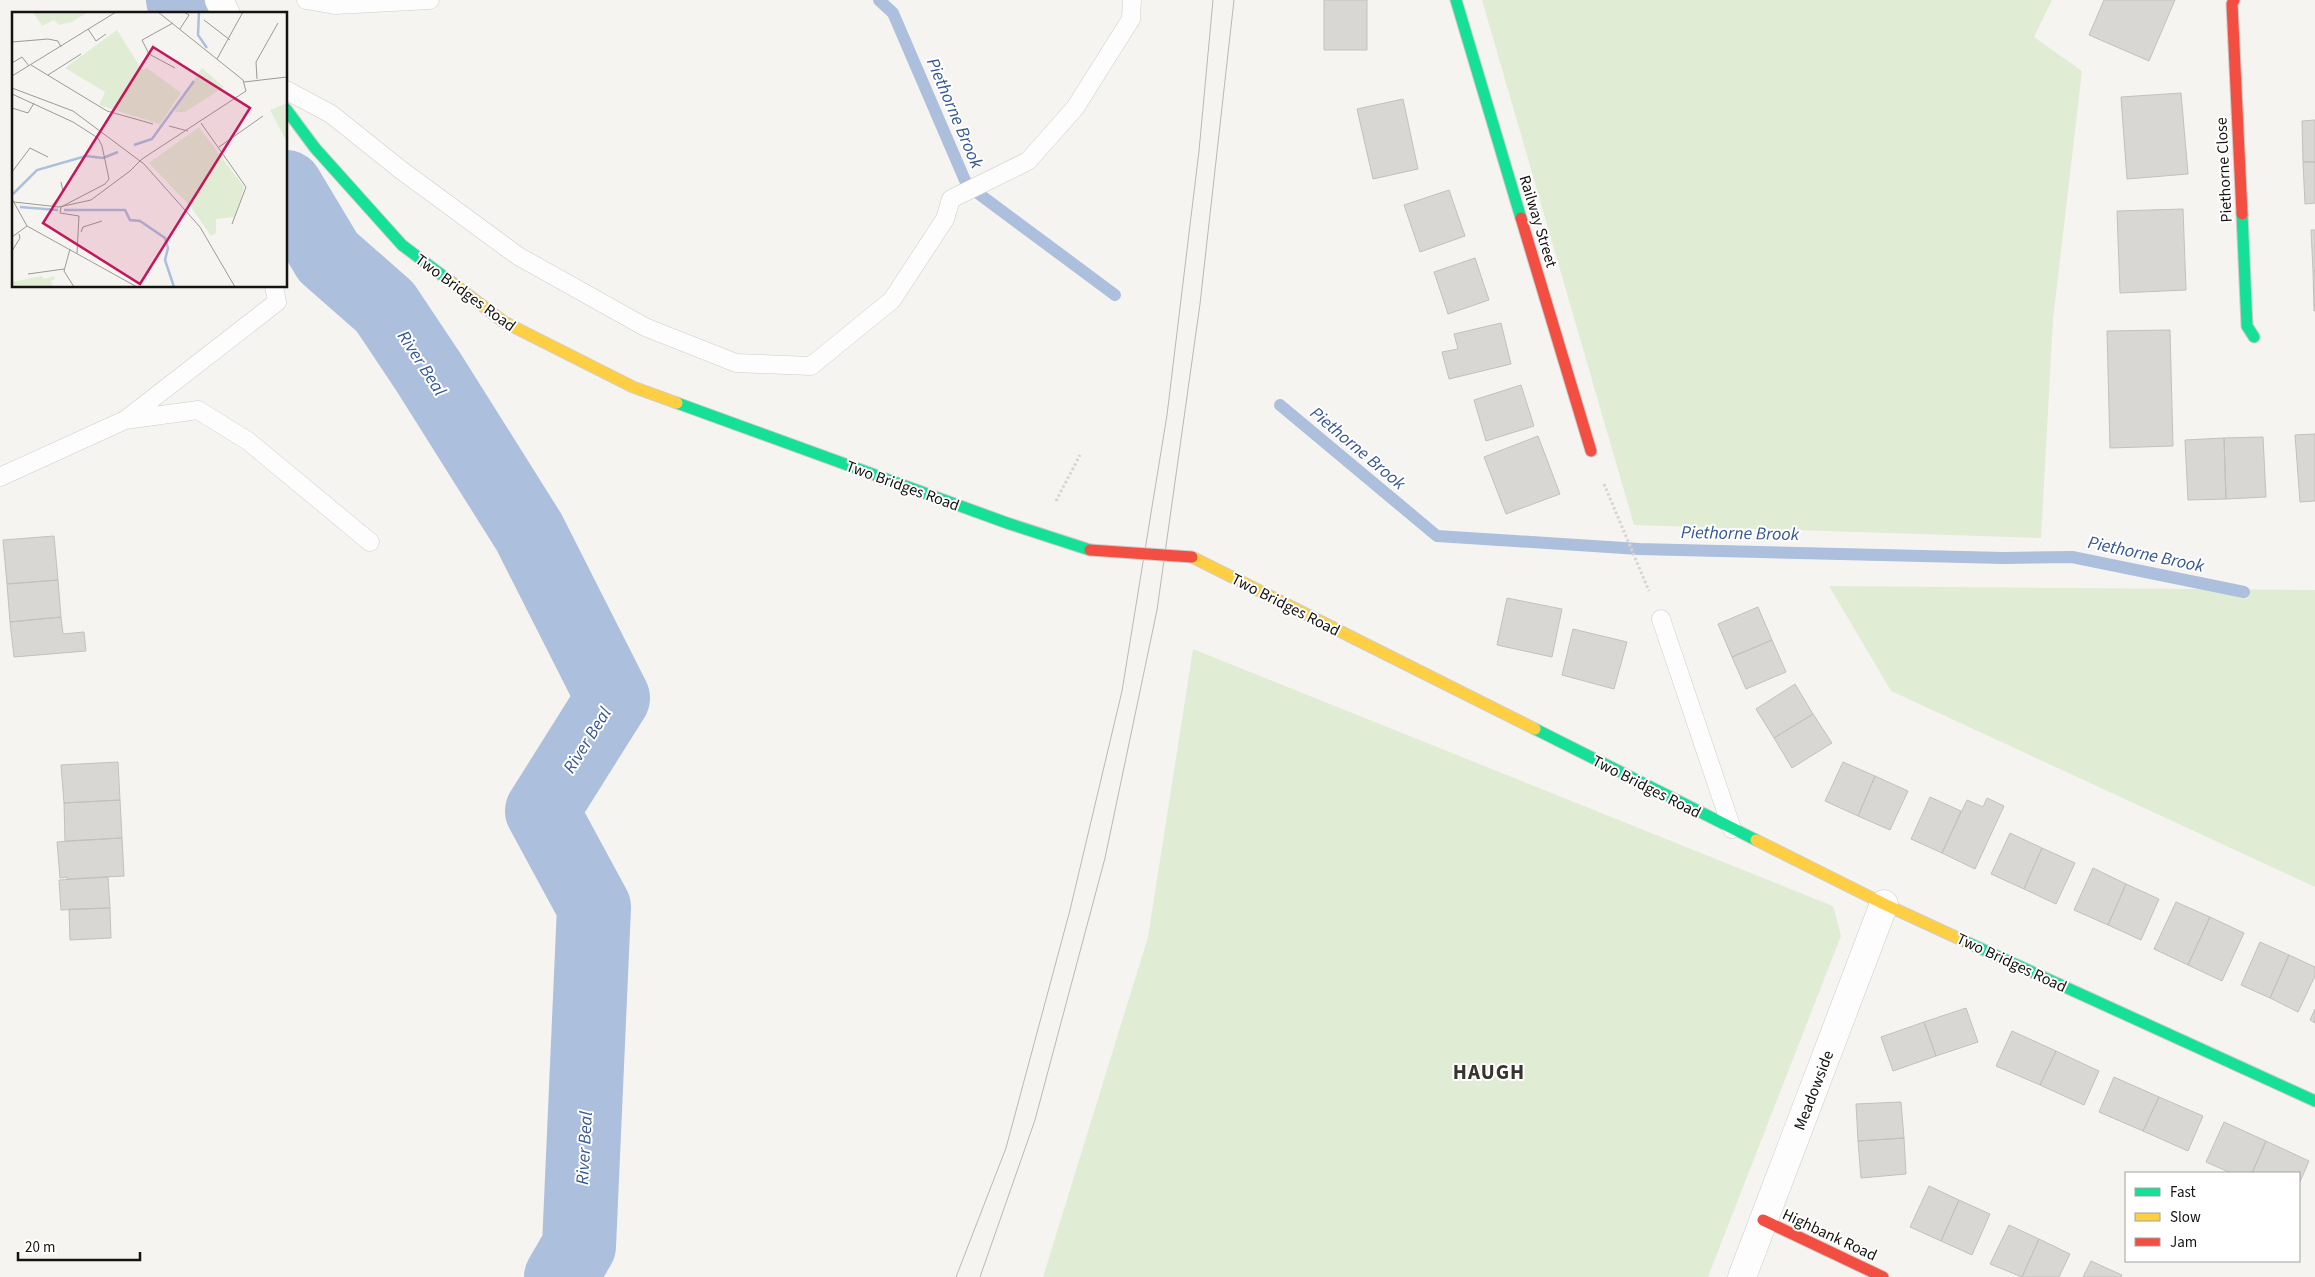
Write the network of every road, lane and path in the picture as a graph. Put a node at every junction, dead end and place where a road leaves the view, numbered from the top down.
1 (219, 0) edge
2 (306, 0) edge
3 (430, 0) edge
4 (1132, 0) edge
5 (1456, 0) edge
6 (2234, 0) edge
7 (225, 12) edge
8 (288, 91) edge
9 (288, 112) edge
10 (274, 288) edge
11 (2254, 337) dead end
12 (124, 420) junction
13 (1591, 451) joint
14 (1080, 455) dead end
15 (0, 477) edge
16 (1054, 504) dead end
17 (370, 542) dead end
18 (1642, 576) dead end
19 (1661, 619) dead end
20 (1732, 829) junction
21 (1884, 904) junction
22 (2315, 1101) edge
23 (1763, 1220) junction
24 (1742, 1277) edge
25 (1883, 1277) edge

1 - 7 street
2 - 3 lane
4 - 8 lane
5 - 13 street, Railway Street
6 - 11 street, Piethorne Close
9 - 20 street, Two Bridges Road, bridge
10 - 12 lane
12 - 15 lane
12 - 17 lane
13 - 18 path
14 - 16 path
19 - 20 lane
20 - 21 street, Two Bridges Road
21 - 22 street, Two Bridges Road
21 - 23 street, Meadowside
23 - 24 street, Meadowside
23 - 25 street, Highbank Road

